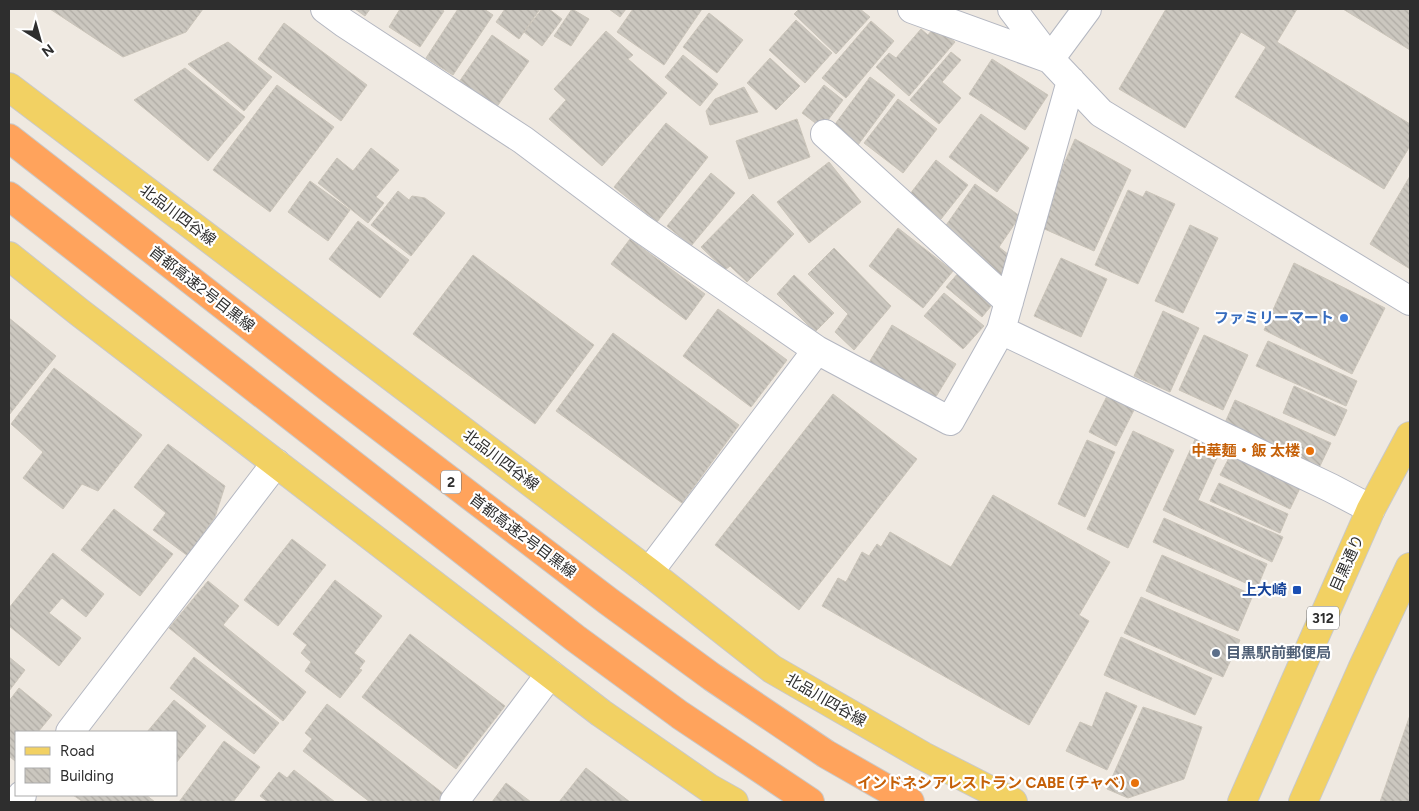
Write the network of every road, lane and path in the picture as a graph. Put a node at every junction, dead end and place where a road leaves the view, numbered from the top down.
1 (325, 9) edge
2 (912, 9) edge
3 (1012, 9) edge
4 (1087, 9) edge
5 (1050, 59) junction
6 (1071, 81) junction
7 (9, 87) edge
8 (826, 134) dead end
9 (9, 138) edge
10 (9, 196) edge
11 (9, 256) edge
12 (1410, 301) edge
13 (1009, 302) junction
14 (1001, 330) junction
15 (817, 350) junction
16 (1410, 436) edge
17 (276, 463) junction
18 (1371, 509) junction
19 (1410, 567) edge
20 (649, 572) junction
21 (550, 674) junction
22 (71, 731) edge
23 (454, 802) edge
24 (734, 802) edge
25 (810, 802) edge
26 (910, 802) edge
27 (1013, 802) edge
28 (1242, 802) edge
29 (1303, 802) edge

1 - 15 street
2 - 5 street
3 - 5 street
4 - 5 street
5 - 6 street
6 - 12 street
6 - 13 street
7 - 20 main road, 北品川四谷線
8 - 13 street
9 - 26 highway, 首都高速2号目黒線 / 2
10 - 25 highway
11 - 17 main road
13 - 14 street
14 - 15 street
14 - 18 street
15 - 20 street
16 - 18 main road, 目黒通り / 312
17 - 21 main road
17 - 22 street
18 - 28 main road, 目黒通り / 312
19 - 29 main road
20 - 27 main road, 北品川四谷線
21 - 23 street
21 - 24 main road

